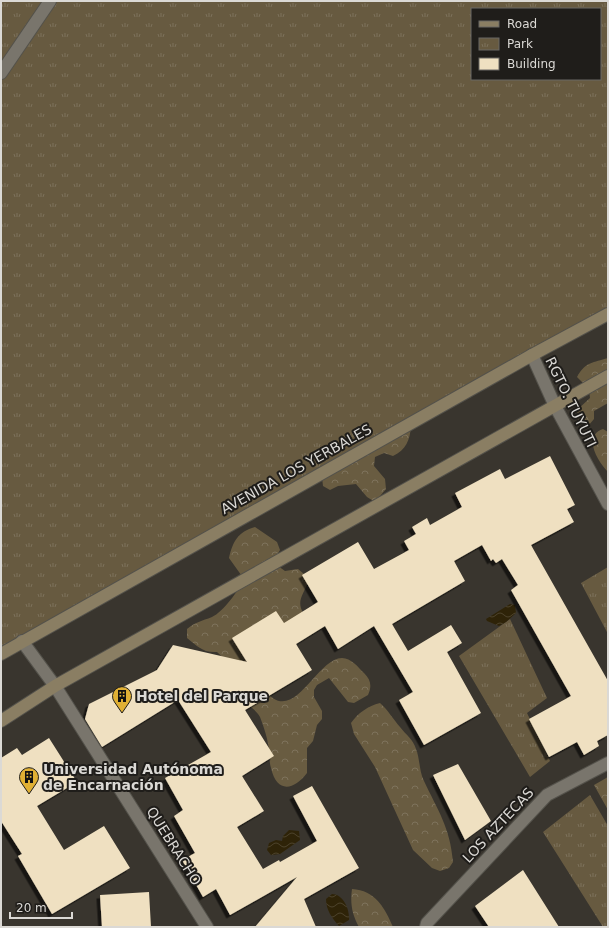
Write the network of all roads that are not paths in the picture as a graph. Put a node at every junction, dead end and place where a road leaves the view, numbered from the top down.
1 (50, 1) edge
2 (1, 73) edge
3 (608, 314) edge
4 (532, 355) junction
5 (608, 376) edge
6 (555, 406) junction
7 (608, 504) edge
8 (22, 640) junction
9 (1, 654) edge
10 (55, 686) junction
11 (1, 721) edge
12 (608, 763) edge
13 (207, 927) edge
14 (426, 927) edge

1 - 2 street
3 - 4 street, AVENIDA LOS YERBALES
4 - 6 street, RGTO. TUYUTI
4 - 8 street, AVENIDA LOS YERBALES
5 - 6 street
6 - 7 street, RGTO. TUYUTI
6 - 10 street
8 - 9 street, AVENIDA LOS YERBALES
8 - 10 street, QUEBRACHO
10 - 11 street
10 - 13 street, QUEBRACHO
12 - 14 street, LOS AZTECAS

